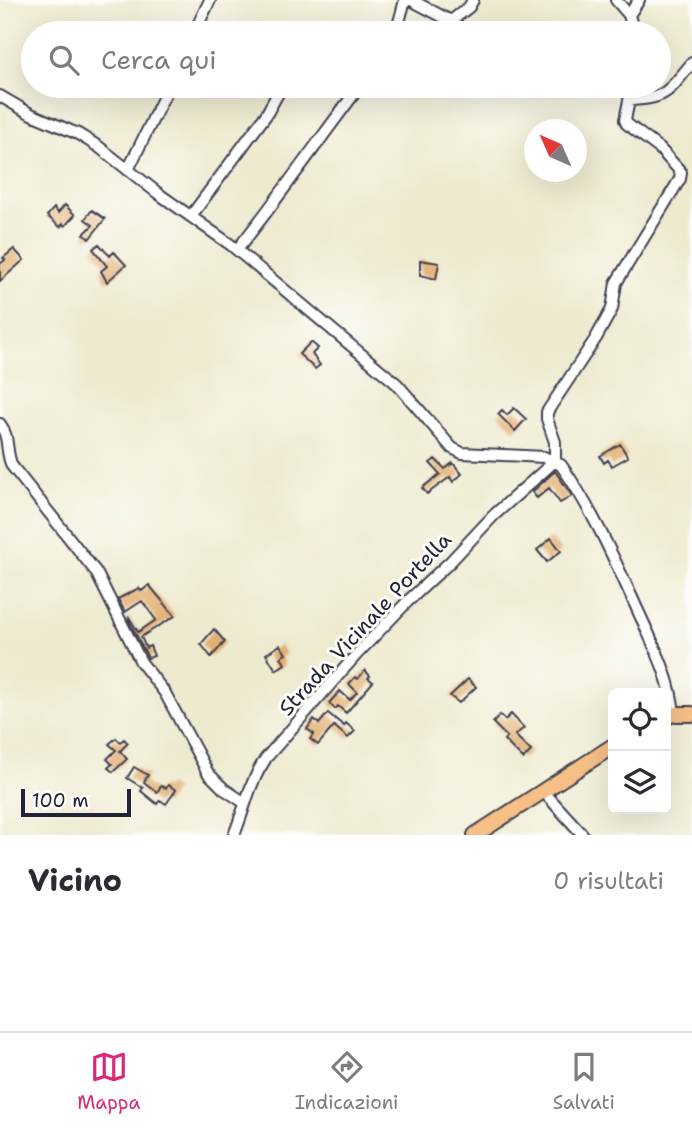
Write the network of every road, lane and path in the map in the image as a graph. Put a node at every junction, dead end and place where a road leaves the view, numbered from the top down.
1 (210, 0) edge
2 (405, 0) edge
3 (411, 0) edge
4 (474, 0) edge
5 (616, 0) edge
6 (639, 0) edge
7 (629, 15) junction
8 (200, 21) edge
9 (399, 21) edge
10 (631, 21) edge
11 (692, 63) edge
12 (671, 87) edge
13 (0, 96) edge
14 (163, 98) edge
15 (275, 98) edge
16 (351, 98) edge
17 (657, 98) edge
18 (629, 100) joint
19 (128, 170) junction
20 (191, 216) junction
21 (237, 250) junction
22 (0, 424) edge
23 (555, 461) junction
24 (670, 688) edge
25 (671, 692) edge
26 (671, 710) edge
27 (671, 715) edge
28 (692, 715) edge
29 (608, 749) edge
30 (543, 791) junction
31 (245, 803) junction
32 (234, 835) edge
33 (475, 835) edge
34 (583, 835) edge

1 - 8 street
2 - 9 street
3 - 4 street
5 - 7 street
6 - 7 street
7 - 10 street
11 - 12 street
13 - 19 street
14 - 19 street
15 - 20 street
16 - 21 street
17 - 18 street
18 - 23 street
19 - 20 street
20 - 21 street
21 - 23 street
22 - 31 street
23 - 24 street
23 - 31 street, Strada Vicinale Portella
25 - 26 street
27 - 28 main road
29 - 30 main road
30 - 33 main road
30 - 34 street
31 - 32 street, Strada Vicinale Portella

